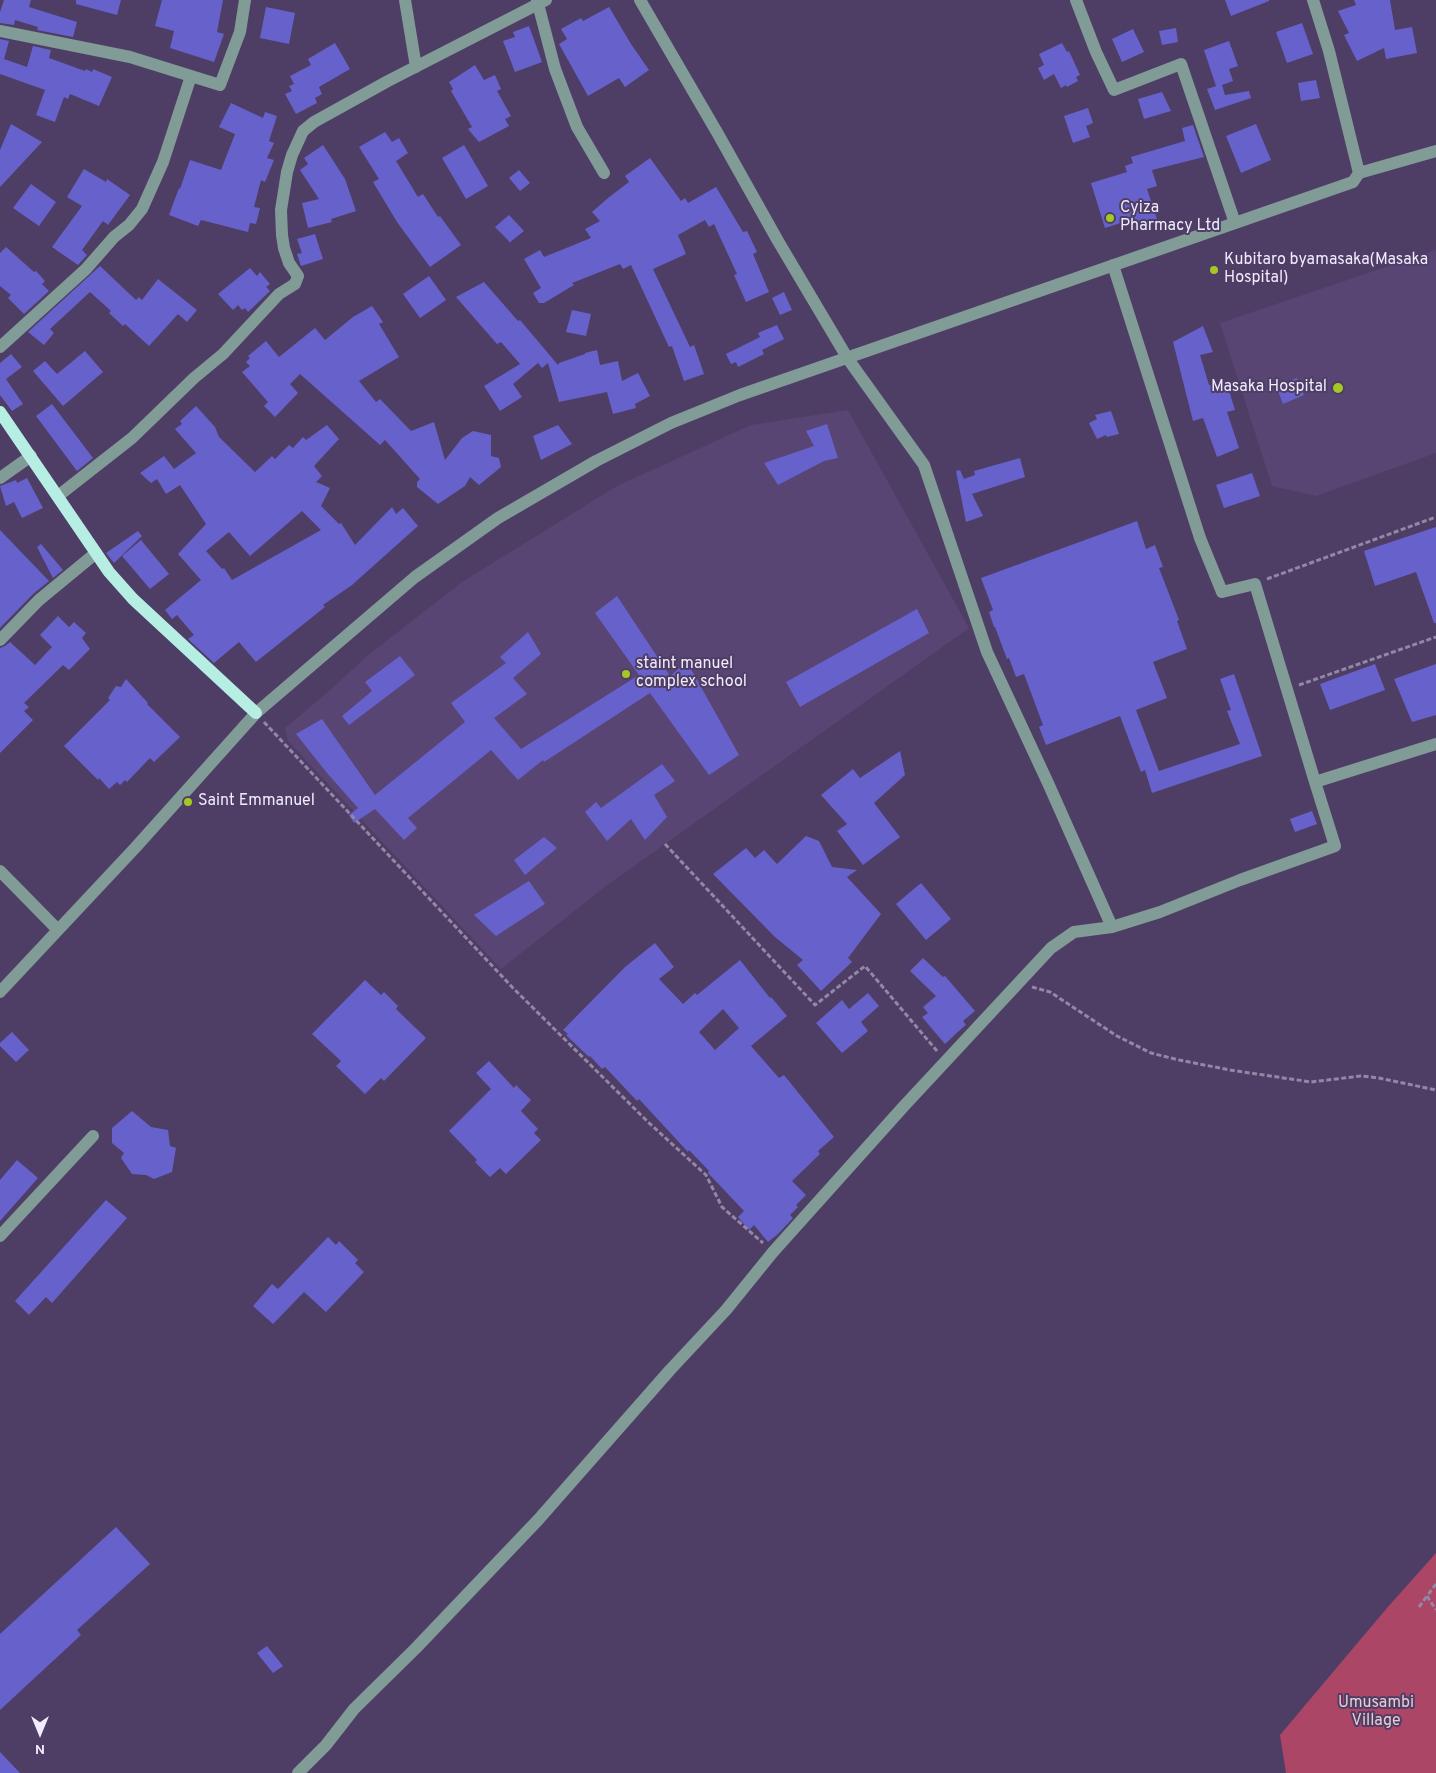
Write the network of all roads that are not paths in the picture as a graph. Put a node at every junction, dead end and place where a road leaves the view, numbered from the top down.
1 (245, 0) edge
2 (405, 0) edge
3 (640, 0) edge
4 (1076, 0) edge
5 (1314, 0) edge
6 (540, 1) edge
7 (0, 31) edge
8 (416, 67) junction
9 (191, 76) junction
10 (1436, 151) edge
11 (604, 173) dead end
12 (1359, 173) junction
13 (1235, 223) junction
14 (1113, 265) junction
15 (0, 347) edge
16 (848, 359) junction
17 (0, 412) edge
18 (30, 456) junction
19 (0, 478) edge
20 (58, 496) junction
21 (96, 553) junction
22 (0, 640) edge
23 (256, 713) junction
24 (1436, 744) edge
25 (1315, 782) junction
26 (0, 871) edge
27 (1112, 927) junction
28 (58, 930) junction
29 (0, 992) edge
30 (93, 1136) dead end
31 (0, 1236) edge
32 (298, 1773) edge

1 - 9 street
2 - 8 street
3 - 16 street
4 - 13 street
5 - 12 street
6 - 8 street
6 - 11 street
7 - 9 street
8 - 20 street
9 - 15 street
10 - 12 street
12 - 13 street
13 - 14 street
14 - 16 street
14 - 25 street
16 - 23 street
16 - 27 street
17 - 18 main road
18 - 19 street
18 - 20 main road
20 - 21 main road
21 - 22 street
21 - 23 main road
23 - 28 street
24 - 25 street
25 - 27 street
26 - 28 street
27 - 32 street
28 - 29 street
30 - 31 street

